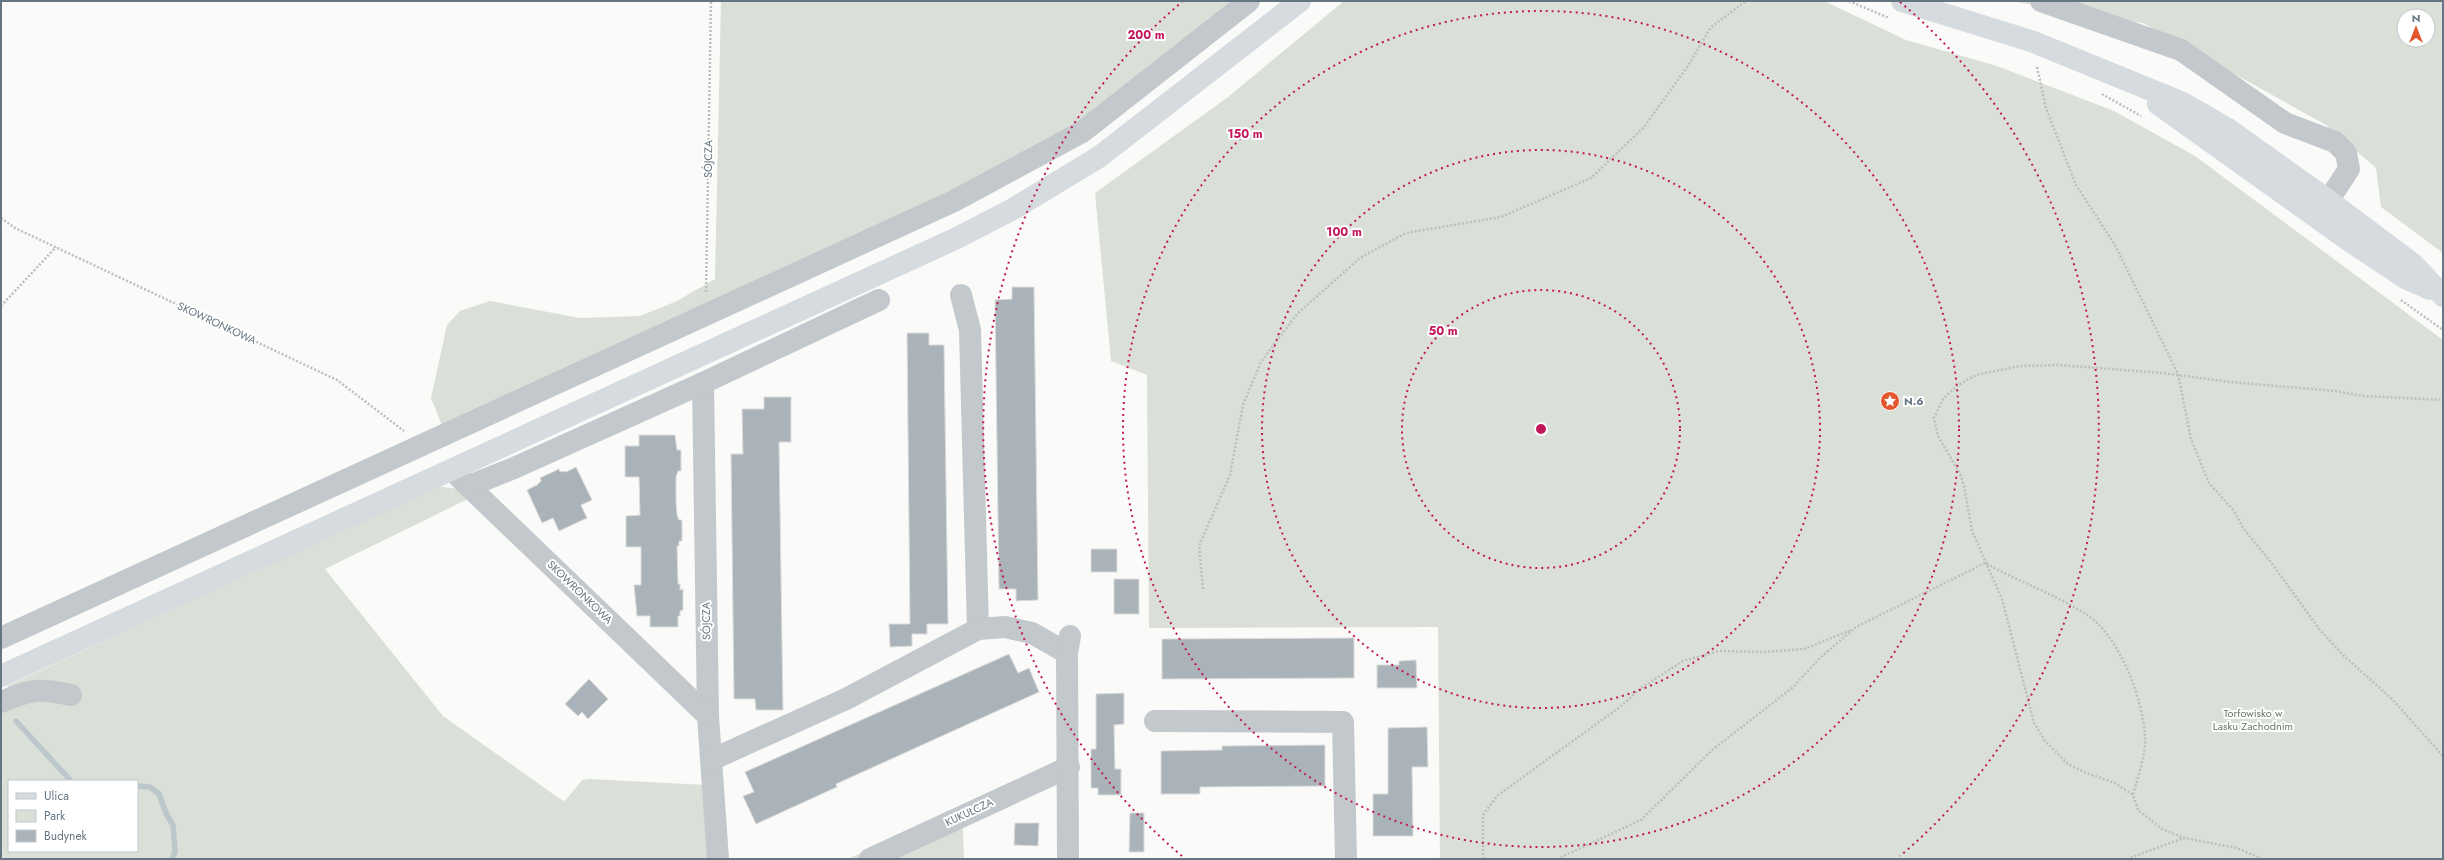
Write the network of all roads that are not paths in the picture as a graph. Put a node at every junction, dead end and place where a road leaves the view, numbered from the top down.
1 (1249, 1) edge
2 (1300, 1) edge
3 (1902, 1) edge
4 (2041, 1) edge
5 (2323, 209) junction
6 (2441, 294) edge
7 (961, 295) dead end
8 (879, 300) dead end
9 (702, 383) junction
10 (451, 469) junction
11 (469, 486) junction
12 (978, 629) junction
13 (1, 638) edge
14 (1, 676) edge
15 (71, 695) dead end
16 (1, 702) edge
17 (708, 716) junction
18 (1155, 721) dead end
19 (711, 760) junction
20 (1069, 767) junction
21 (718, 859) edge
22 (870, 859) edge
23 (1068, 859) edge
24 (1346, 859) edge

1 - 13 street
2 - 10 main road
3 - 5 main road
4 - 5 street
5 - 6 main road
7 - 12 street
8 - 9 street
9 - 11 street
9 - 17 street, SÓJCZA
10 - 11 street, SKOWRONKOWA
10 - 14 main road
11 - 17 street, SKOWRONKOWA
12 - 19 street
12 - 20 street
15 - 16 street
17 - 19 street, SÓJCZA
18 - 24 street
19 - 21 street, SÓJCZA
20 - 22 street, KUKUŁCZA
20 - 23 street

